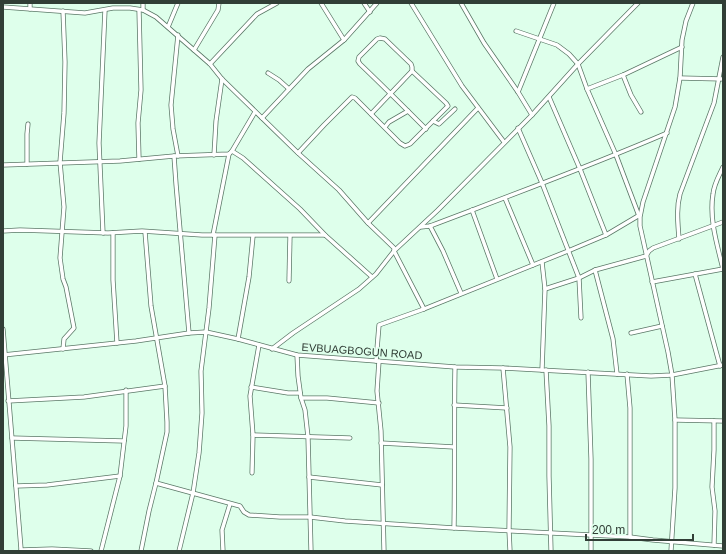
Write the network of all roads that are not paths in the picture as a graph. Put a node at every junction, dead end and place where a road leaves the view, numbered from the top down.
1 (30, 3) edge
2 (143, 3) edge
3 (178, 3) edge
4 (219, 3) edge
5 (277, 3) edge
6 (321, 3) edge
7 (364, 3) edge
8 (377, 3) edge
9 (411, 3) edge
10 (461, 3) edge
11 (554, 3) edge
12 (638, 3) edge
13 (693, 3) edge
14 (3, 8) edge
15 (30, 9) junction
16 (105, 10) junction
17 (141, 10) junction
18 (63, 11) junction
19 (370, 12) junction
20 (168, 27) junction
21 (516, 30) dead end
22 (178, 35) junction
23 (344, 40) junction
24 (539, 40) junction
25 (682, 47) junction
26 (194, 50) junction
27 (723, 57) edge
28 (210, 64) junction
29 (578, 64) junction
30 (412, 71) junction
31 (268, 73) dead end
32 (623, 75) junction
33 (680, 78) junction
34 (222, 79) junction
35 (721, 79) edge
36 (289, 89) junction
37 (587, 89) junction
38 (518, 92) junction
39 (390, 94) junction
40 (549, 96) junction
41 (478, 108) junction
42 (455, 109) dead end
43 (408, 111) junction
44 (255, 112) junction
45 (641, 112) dead end
46 (371, 114) junction
47 (532, 115) junction
48 (262, 118) junction
49 (433, 121) junction
50 (28, 124) dead end
51 (385, 127) junction
52 (518, 128) junction
53 (426, 129) junction
54 (667, 133) junction
55 (504, 142) junction
56 (232, 151) junction
57 (298, 153) junction
58 (229, 154) junction
59 (214, 155) junction
60 (616, 155) junction
61 (176, 156) junction
62 (139, 159) junction
63 (60, 162) junction
64 (100, 162) junction
65 (27, 164) junction
66 (3, 165) edge
67 (723, 167) edge
68 (580, 169) junction
69 (542, 183) junction
70 (504, 198) junction
71 (472, 210) junction
72 (639, 216) junction
73 (723, 222) edge
74 (368, 223) junction
75 (430, 226) junction
76 (712, 226) junction
77 (421, 227) junction
78 (3, 231) edge
79 (62, 231) junction
80 (145, 232) junction
81 (104, 233) junction
82 (113, 233) junction
83 (180, 234) junction
84 (214, 235) junction
85 (325, 235) junction
86 (606, 235) junction
87 (253, 236) junction
88 (290, 236) junction
89 (678, 238) junction
90 (394, 251) junction
91 (568, 251) junction
92 (646, 256) junction
93 (542, 262) junction
94 (533, 265) junction
95 (723, 269) edge
96 (595, 270) junction
97 (695, 274) junction
98 (372, 277) junction
99 (579, 278) junction
100 (497, 279) junction
101 (289, 281) dead end
102 (652, 282) junction
103 (545, 289) junction
104 (461, 293) junction
105 (424, 309) junction
106 (581, 318) dead end
107 (662, 326) junction
108 (3, 329) edge
109 (206, 332) junction
110 (631, 332) dead end
111 (189, 333) junction
112 (157, 337) junction
113 (238, 339) junction
114 (117, 343) junction
115 (259, 345) junction
116 (63, 349) junction
117 (272, 349) junction
118 (4, 355) edge
119 (296, 355) junction
120 (378, 361) junction
121 (721, 366) edge
122 (455, 367) junction
123 (503, 368) junction
124 (544, 370) junction
125 (588, 372) junction
126 (617, 374) junction
127 (627, 374) junction
128 (672, 375) junction
129 (165, 386) junction
130 (251, 387) junction
131 (126, 390) junction
132 (300, 393) junction
133 (301, 398) junction
134 (8, 401) junction
135 (379, 403) junction
136 (454, 405) junction
137 (506, 408) junction
138 (675, 420) junction
139 (714, 421) junction
140 (723, 421) edge
141 (253, 436) junction
142 (308, 437) junction
143 (12, 438) junction
144 (350, 438) dead end
145 (124, 441) junction
146 (381, 443) junction
147 (454, 447) junction
148 (252, 473) dead end
149 (120, 476) junction
150 (309, 477) junction
151 (156, 484) junction
152 (382, 485) junction
153 (16, 486) junction
154 (193, 492) junction
155 (230, 504) junction
156 (310, 517) junction
157 (383, 523) junction
158 (454, 528) junction
159 (509, 530) junction
160 (552, 534) junction
161 (590, 535) junction
162 (630, 536) junction
163 (672, 541) junction
164 (716, 545) junction
165 (723, 546) edge
166 (21, 550) edge
167 (91, 551) edge
168 (101, 551) edge
169 (141, 551) edge
170 (178, 551) edge
171 (224, 551) edge
172 (311, 551) edge
173 (384, 551) edge
174 (510, 551) edge
175 (551, 551) edge
176 (591, 551) edge
177 (671, 551) edge
178 (716, 551) edge

1 - 15 street
2 - 17 street
3 - 20 street
4 - 26 street
5 - 28 street
6 - 23 street
7 - 19 street
8 - 19 street
9 - 41 street
10 - 38 street
11 - 24 street
12 - 29 street
13 - 25 street
14 - 15 street
15 - 18 street
16 - 17 street
16 - 18 street
16 - 64 street
17 - 20 street
17 - 62 street
18 - 63 street
19 - 23 street
20 - 22 street
21 - 24 street
22 - 26 street
22 - 61 street
23 - 36 street
24 - 29 street
24 - 38 street
25 - 32 street
25 - 33 street
26 - 28 street
27 - 35 street
28 - 34 street
29 - 37 street
29 - 40 street
30 - 39 street
30 - 39 street
30 - 49 street
31 - 36 street
32 - 37 street
32 - 45 street
33 - 35 street
33 - 54 street
34 - 44 street
34 - 59 street
35 - 89 street
36 - 48 street
37 - 60 street
38 - 47 street
39 - 43 street
39 - 46 street
40 - 47 street
40 - 68 street
41 - 55 street
41 - 74 street
42 - 49 street
43 - 51 street
43 - 53 street
44 - 48 street
44 - 56 street
46 - 51 street
46 - 57 street
47 - 52 street
48 - 57 street
49 - 53 street
50 - 65 street
51 - 53 street
52 - 55 street
52 - 69 street
54 - 60 street
54 - 72 street
55 - 77 street
56 - 58 street
56 - 85 street
57 - 74 street
58 - 59 street
58 - 84 street
59 - 61 street
60 - 68 street
60 - 72 street
61 - 62 street
61 - 83 street
62 - 64 street
63 - 64 street
63 - 65 street
63 - 79 street
64 - 81 street
65 - 66 street
67 - 76 street
68 - 69 street
68 - 86 street
69 - 70 street
69 - 91 street
70 - 71 street
70 - 94 street
71 - 75 street
71 - 100 street
72 - 86 street
72 - 92 street
73 - 76 street
74 - 90 street
75 - 77 street
75 - 104 street
76 - 89 street
76 - 95 street
77 - 90 street
78 - 79 street
79 - 81 street
79 - 116 street
80 - 82 street
80 - 83 street
80 - 112 street
81 - 82 street
82 - 114 street
83 - 84 street
83 - 111 street
84 - 87 street
84 - 109 street
85 - 88 street
85 - 98 street
86 - 91 street
87 - 88 street
87 - 113 street
88 - 101 street
89 - 92 street
90 - 98 street
90 - 105 street
91 - 93 street
91 - 99 street
92 - 96 street
92 - 102 street
93 - 94 street
93 - 103 street
94 - 100 street
95 - 97 street
96 - 99 street
96 - 126 street
97 - 102 street
97 - 121 street
98 - 117 street
99 - 103 street
99 - 106 street
100 - 104 street
102 - 107 street
103 - 124 street
104 - 105 street
105 - 120 street
107 - 110 street
107 - 128 street
108 - 118 street
109 - 111 street, EVBUAGBOGUN ROAD
109 - 113 street, EVBUAGBOGUN ROAD
109 - 154 street
111 - 112 street, EVBUAGBOGUN ROAD
112 - 114 street, EVBUAGBOGUN ROAD
112 - 129 street
113 - 115 street, EVBUAGBOGUN ROAD
114 - 116 street, EVBUAGBOGUN ROAD
115 - 117 street, EVBUAGBOGUN ROAD
115 - 130 street
116 - 118 street, EVBUAGBOGUN ROAD
117 - 119 street, EVBUAGBOGUN ROAD
118 - 134 street
119 - 120 street, EVBUAGBOGUN ROAD
119 - 132 street
120 - 122 street, EVBUAGBOGUN ROAD
120 - 135 street
121 - 128 street, EVBUAGBOGUN ROAD
122 - 123 street, EVBUAGBOGUN ROAD
122 - 136 street
123 - 124 street, EVBUAGBOGUN ROAD
123 - 137 street
124 - 125 street, EVBUAGBOGUN ROAD
124 - 160 street
125 - 126 street, EVBUAGBOGUN ROAD
125 - 161 street
126 - 127 street, EVBUAGBOGUN ROAD
127 - 128 street, EVBUAGBOGUN ROAD
127 - 162 street
128 - 138 street
129 - 131 street
129 - 151 street
130 - 132 street
130 - 141 street
131 - 134 street
131 - 145 street
132 - 133 street
133 - 135 street
133 - 142 street
134 - 143 street
135 - 146 street
136 - 137 street
136 - 147 street
137 - 159 street
138 - 139 street
138 - 163 street
139 - 140 street
139 - 164 street
141 - 142 street
141 - 148 street
142 - 144 street
142 - 150 street
143 - 145 street
143 - 153 street
145 - 149 street
146 - 147 street
146 - 152 street
147 - 158 street
149 - 153 street
149 - 168 street
150 - 152 street
150 - 156 street
151 - 154 street
151 - 169 street
152 - 157 street
153 - 166 street
154 - 155 street
154 - 170 street
155 - 156 street
155 - 171 street
156 - 157 street
156 - 172 street
157 - 158 street
157 - 173 street
158 - 159 street
159 - 160 street
159 - 174 street
160 - 161 street
160 - 175 street
161 - 162 street
161 - 176 street
162 - 163 street
163 - 164 street
163 - 177 street
164 - 165 street
164 - 178 street
166 - 167 street

